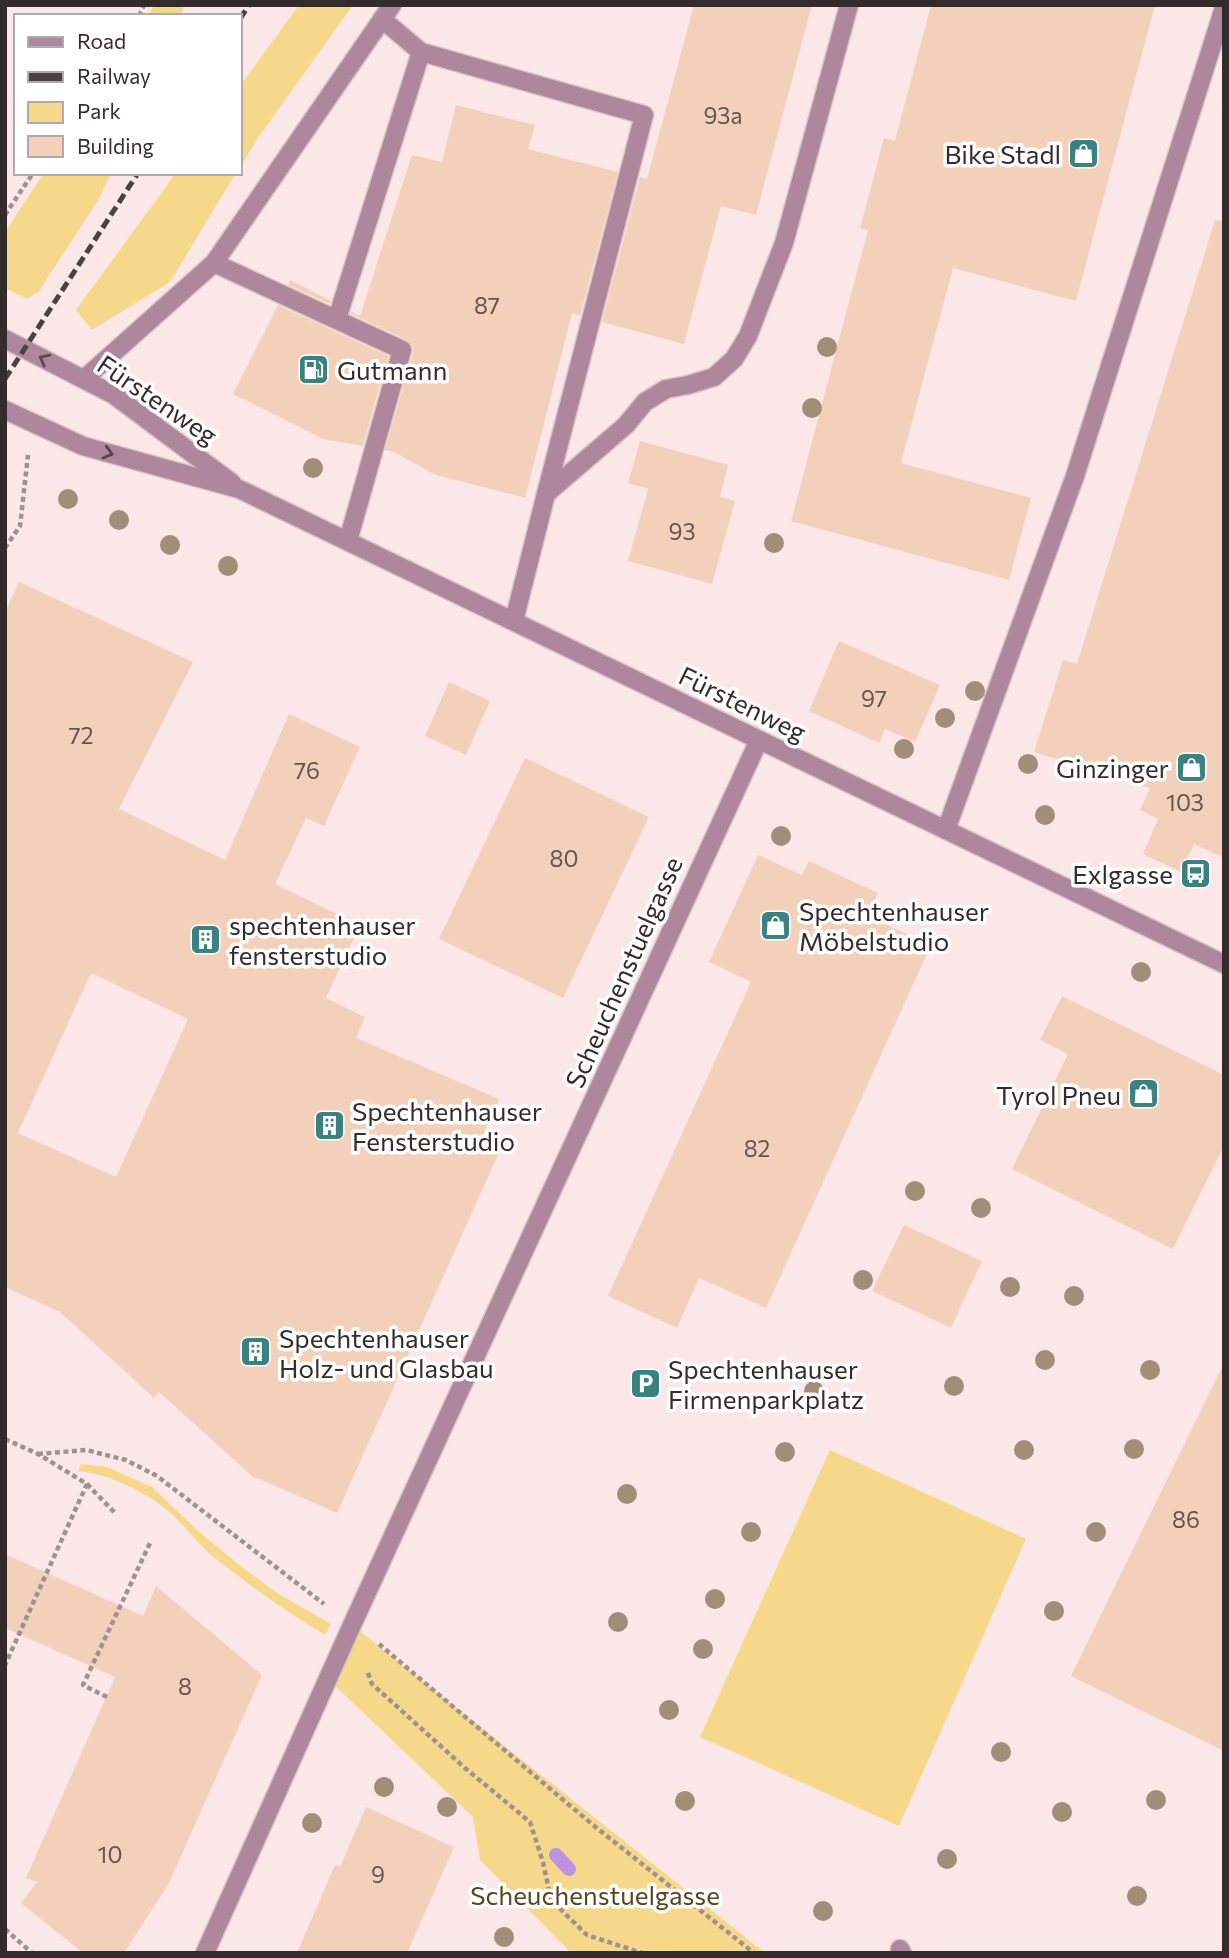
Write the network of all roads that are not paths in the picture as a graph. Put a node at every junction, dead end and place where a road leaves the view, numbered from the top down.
1 (849, 5) edge
2 (1224, 8) edge
3 (387, 12) edge
4 (421, 52) junction
5 (214, 263) junction
6 (337, 319) junction
7 (5, 339) edge
8 (83, 379) junction
9 (5, 410) edge
10 (239, 489) junction
11 (546, 494) junction
12 (348, 541) junction
13 (513, 621) junction
14 (759, 740) junction
15 (946, 830) junction
16 (1224, 964) edge
17 (205, 1953) edge

1 - 11 street
2 - 15 street
3 - 4 street
3 - 5 street
4 - 6 street
4 - 11 street
5 - 6 street
5 - 8 street
6 - 12 street
8 -> 7 street, Fürstenweg
8 - 10 street, Fürstenweg
9 -> 10 street, Fürstenweg
10 - 12 street, Fürstenweg
11 - 13 street
12 - 13 street, Fürstenweg
13 - 14 street, Fürstenweg
14 - 15 street, Fürstenweg
14 - 17 street, Scheuchenstuelgasse
15 - 16 street, Fürstenweg

